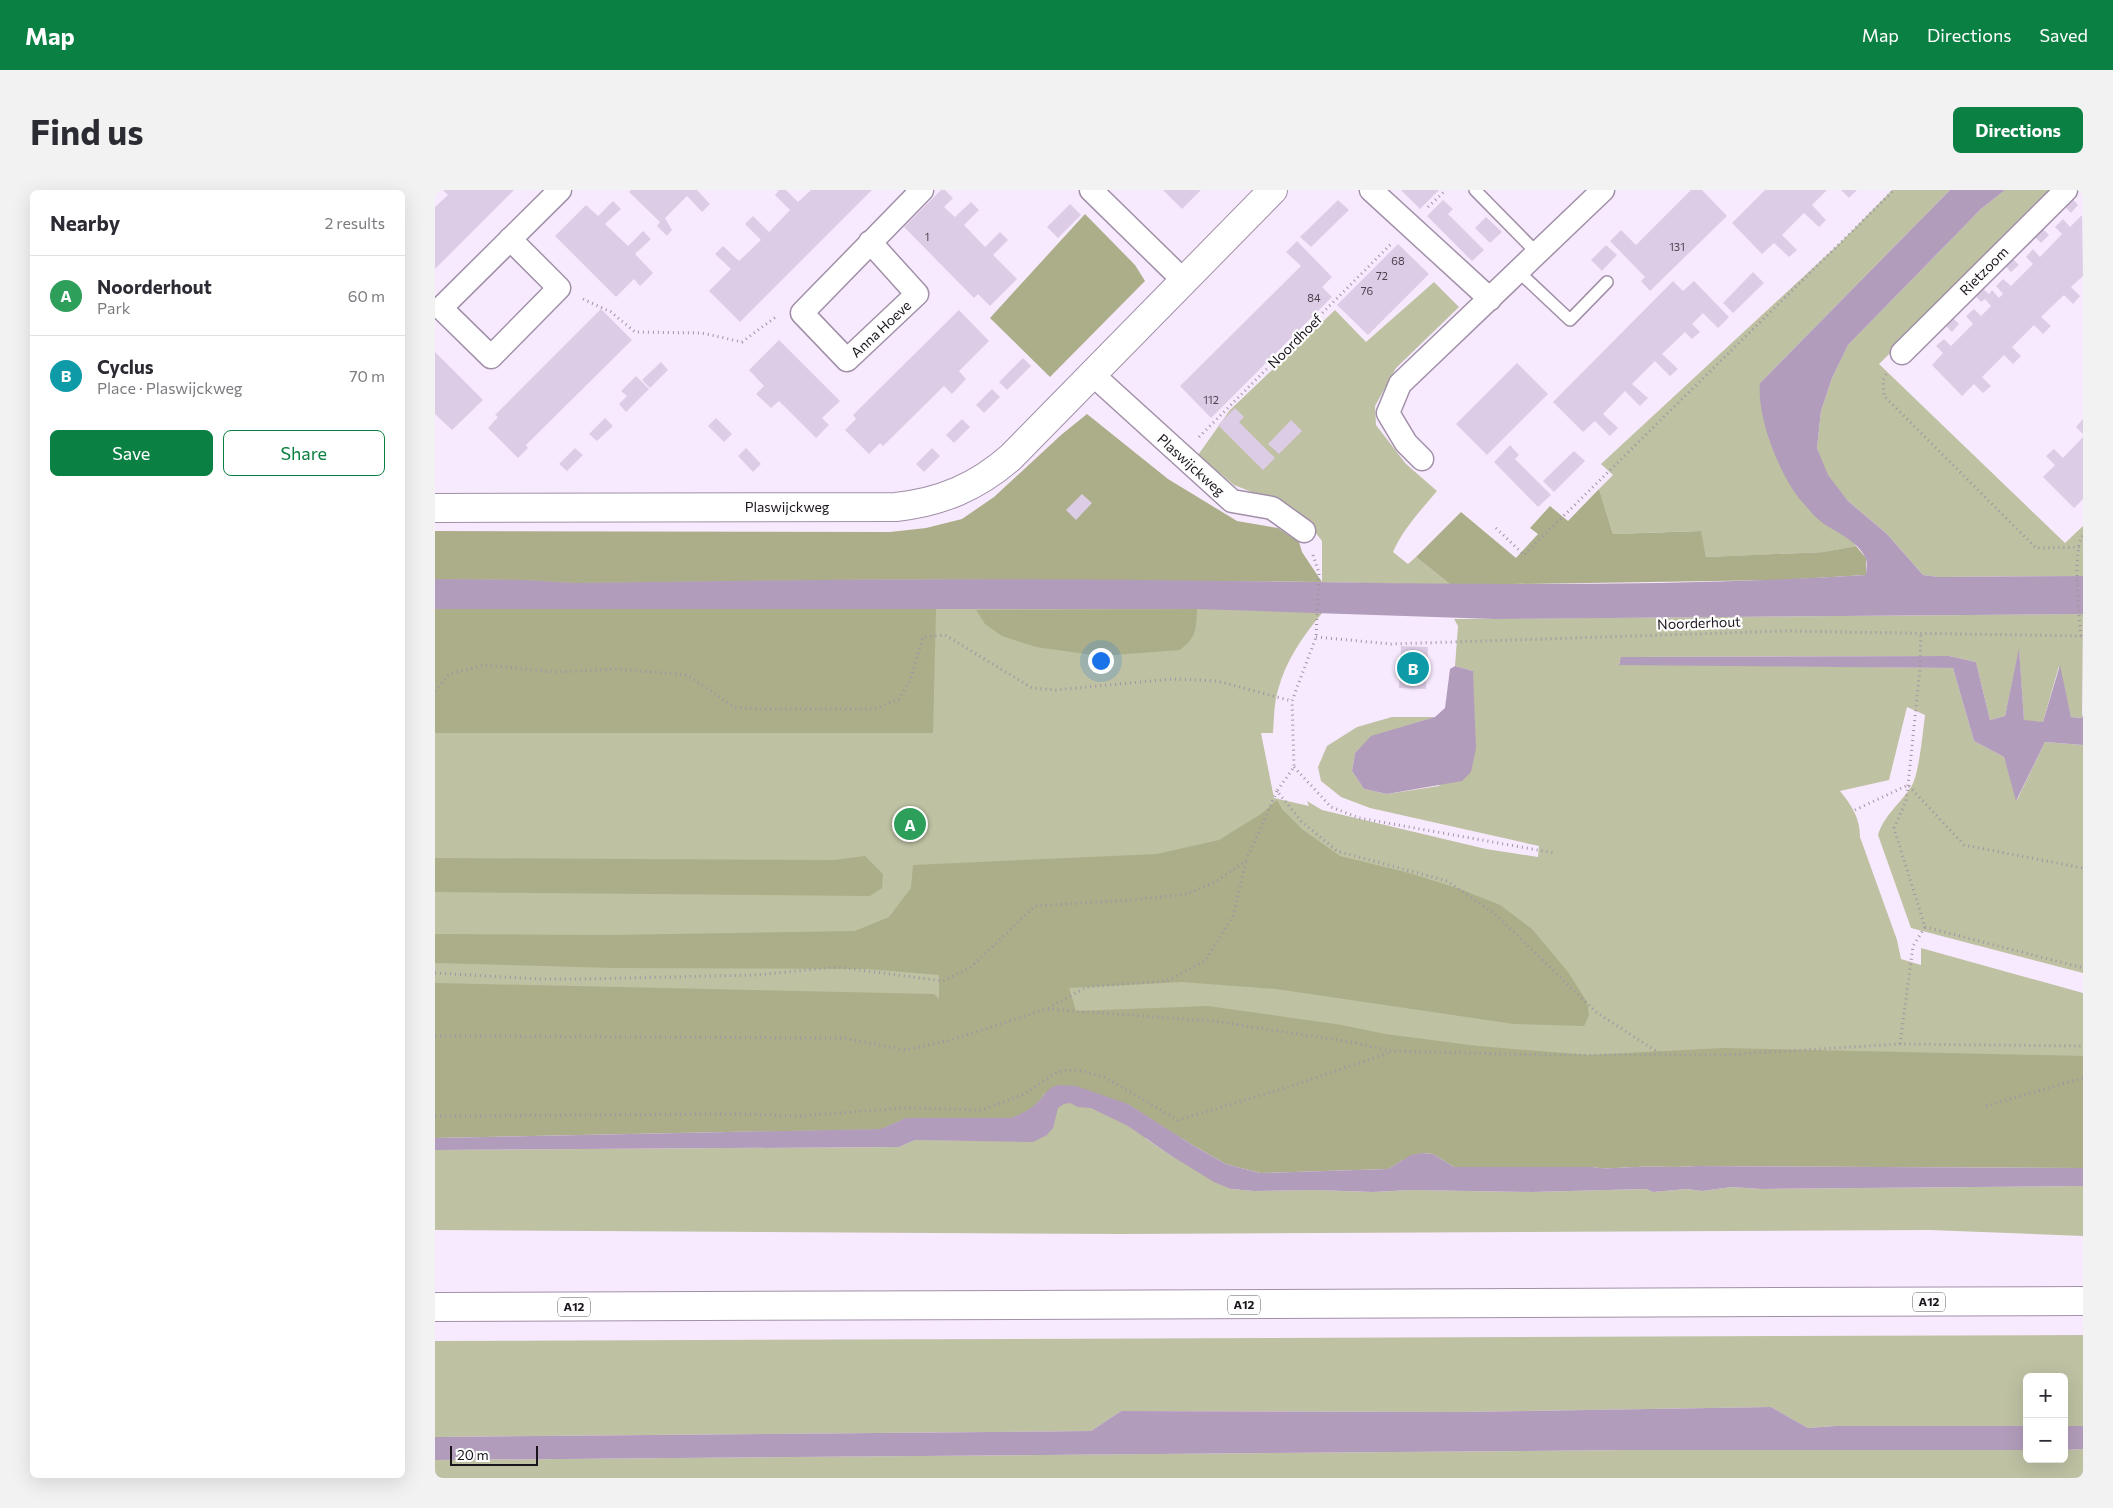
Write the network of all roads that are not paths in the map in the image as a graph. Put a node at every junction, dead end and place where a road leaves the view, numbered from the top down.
1 (560, 190) edge
2 (922, 190) edge
3 (1091, 190) edge
4 (1273, 190) edge
5 (1371, 190) edge
6 (1475, 190) edge
7 (1603, 190) edge
8 (2066, 190) edge
9 (510, 239) junction
10 (870, 242) junction
11 (1537, 253) junction
12 (1519, 272) junction
13 (1183, 280) junction
14 (1607, 282) dead end
15 (1489, 299) junction
16 (1902, 353) road end
17 (1091, 373) junction
18 (1422, 459) dead end
19 (435, 508) edge
20 (1304, 531) dead end
21 (2083, 1301) edge
22 (435, 1307) edge

1 - 9 street
2 - 10 street
3 - 13 street
4 - 13 main road, Plaswijckweg
5 - 15 street
6 - 11 lane
7 - 11 street
8 - 16 street, Rietzoom
9 - 9 street
10 - 10 street, Anna Hoeve
11 - 12 street
12 - 14 lane
12 - 15 street
13 - 17 main road, Plaswijckweg
15 - 18 street
17 - 19 main road, Plaswijckweg
17 - 20 street, Plaswijckweg
21 - 22 main road, A12

